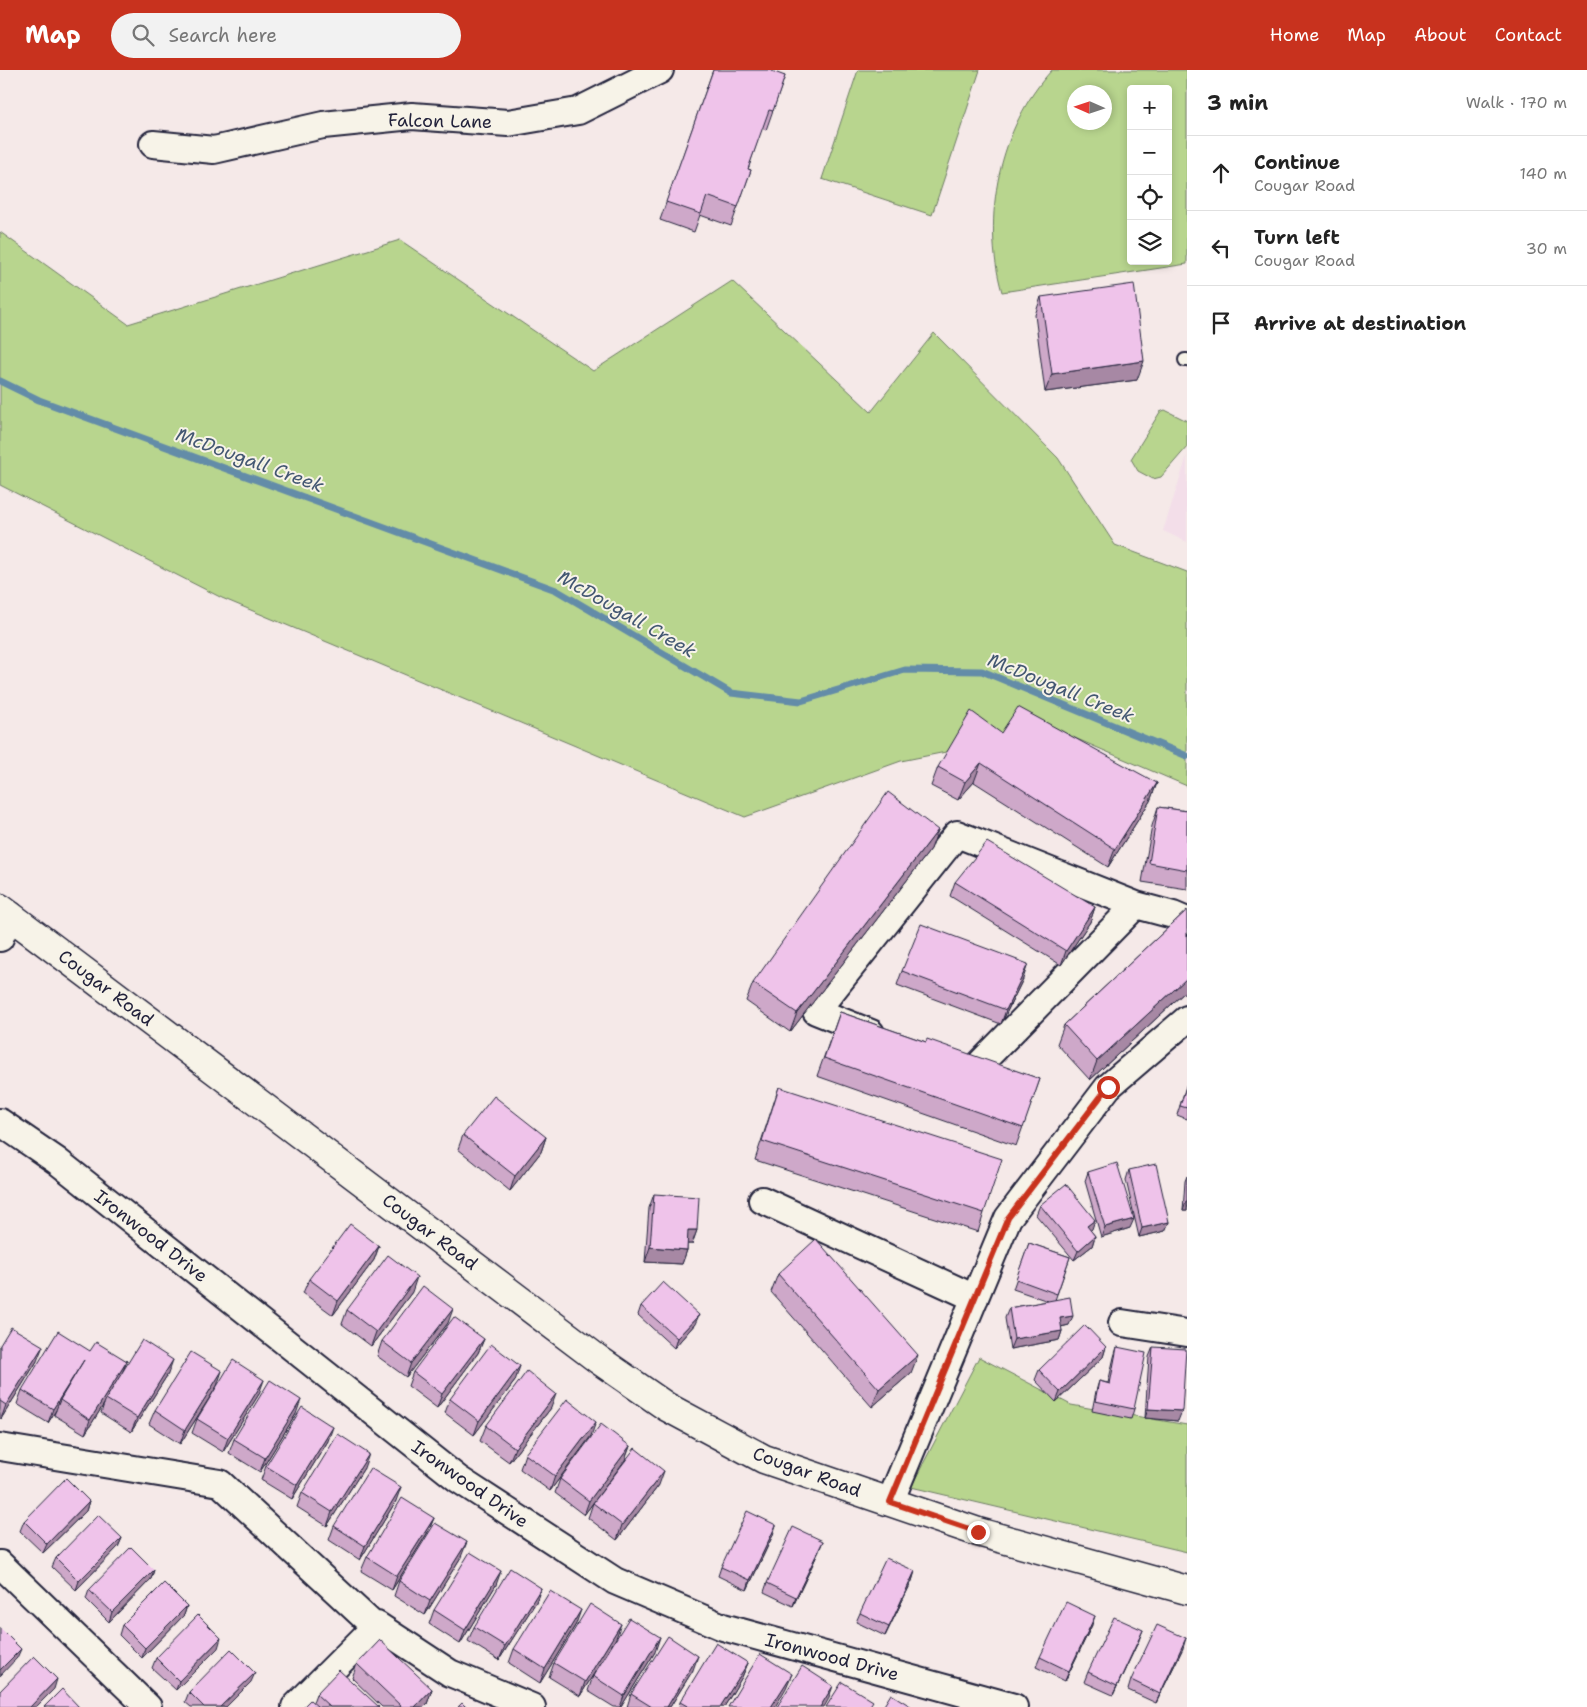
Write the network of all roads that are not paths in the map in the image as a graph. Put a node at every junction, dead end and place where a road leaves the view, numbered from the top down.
1 (660, 70) edge
2 (153, 144) dead end
3 (1136, 905) junction
4 (3, 920) edge
5 (1187, 920) edge
6 (1187, 1019) edge
7 (889, 1040) edge
8 (935, 1058) edge
9 (0, 1122) edge
10 (762, 1200) dead end
11 (975, 1298) junction
12 (1122, 1323) dead end
13 (1187, 1333) edge
14 (0, 1447) edge
15 (890, 1502) junction
16 (0, 1564) edge
17 (1187, 1590) edge
18 (373, 1625) dead end
19 (148, 1707) edge
20 (295, 1707) edge
21 (532, 1707) edge
22 (1014, 1707) edge

1 - 2 street, Falcon Lane
3 - 5 street
3 - 7 street
3 - 8 street
4 - 15 street, Cougar Road
6 - 11 street
9 - 22 street, Ironwood Drive
10 - 11 street
11 - 15 street
12 - 13 street
14 - 18 street
15 - 17 street, Cougar Road
16 - 19 street
20 - 21 street

